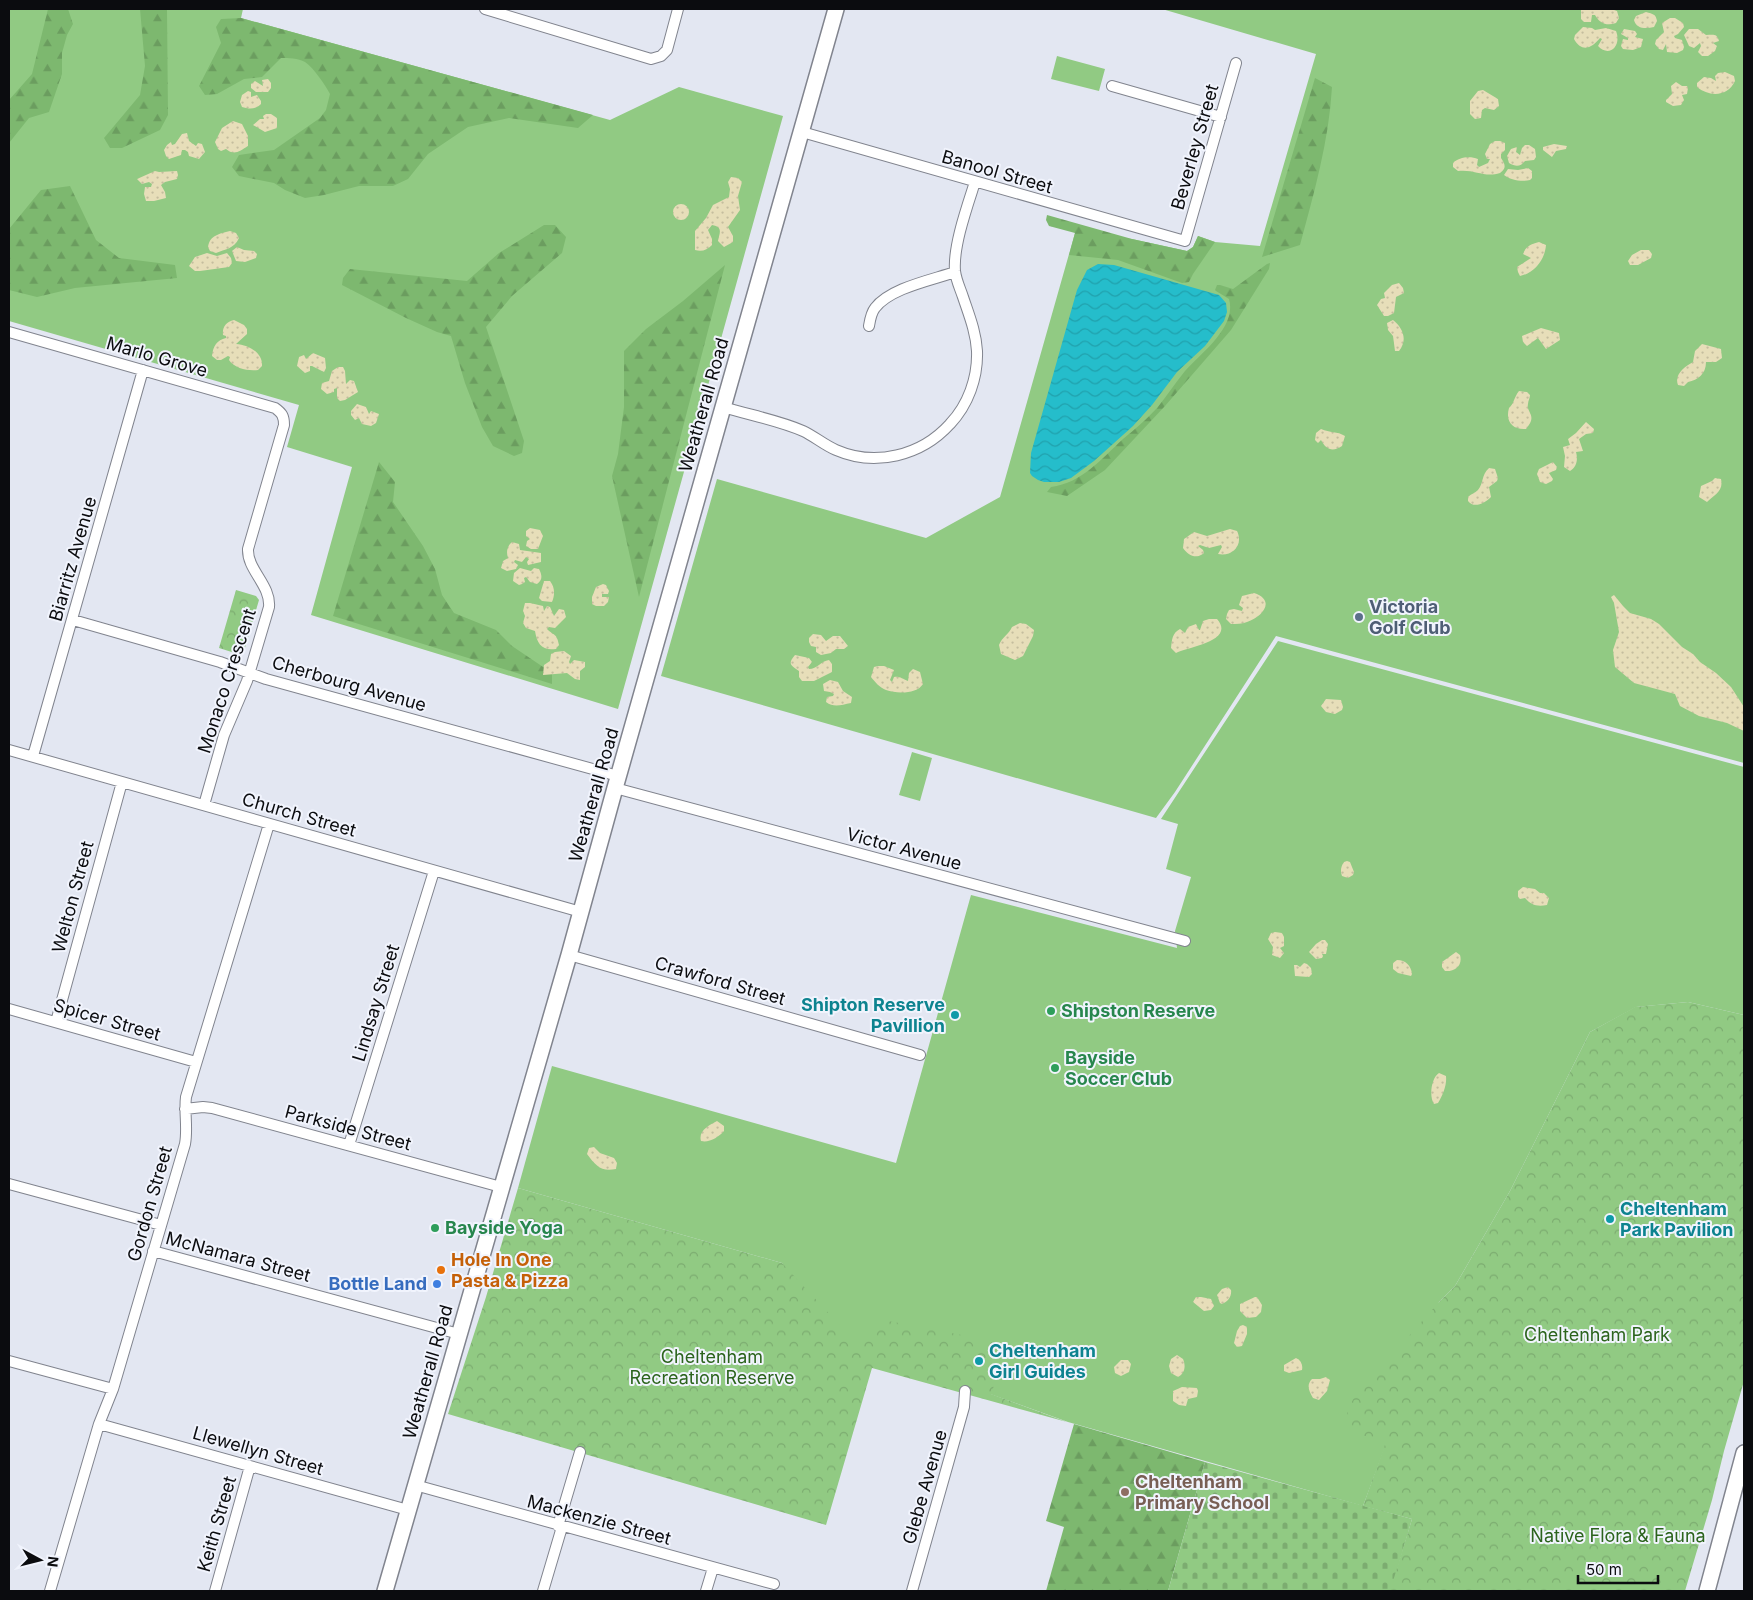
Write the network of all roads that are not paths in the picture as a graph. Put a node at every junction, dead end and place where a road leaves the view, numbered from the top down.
1 (485, 9) edge
2 (678, 9) edge
3 (836, 9) edge
4 (1236, 63) dead end
5 (1112, 86) dead end
6 (1221, 117) junction
7 (802, 132) junction
8 (975, 182) junction
9 (1185, 241) joint
10 (955, 272) junction
11 (869, 326) dead end
12 (9, 332) edge
13 (143, 370) junction
14 (723, 407) junction
15 (284, 425) joint
16 (73, 620) junction
17 (250, 673) junction
18 (9, 750) edge
19 (32, 756) junction
20 (122, 782) junction
21 (617, 782) junction
22 (204, 805) junction
23 (269, 824) junction
24 (434, 870) junction
25 (581, 912) junction
26 (1185, 941) dead end
27 (569, 954) junction
28 (9, 1008) edge
29 (56, 1022) junction
30 (920, 1055) dead end
31 (196, 1062) junction
32 (185, 1109) junction
33 (349, 1145) junction
34 (9, 1184) edge
35 (502, 1187) junction
36 (161, 1224) junction
37 (153, 1251) junction
38 (459, 1334) junction
39 (9, 1361) edge
40 (113, 1389) junction
41 (965, 1391) dead end
42 (99, 1424) junction
43 (580, 1452) dead end
44 (1744, 1453) edge
45 (250, 1466) junction
46 (415, 1485) junction
47 (408, 1510) junction
48 (560, 1526) junction
49 (713, 1568) junction
50 (774, 1584) dead end
51 (50, 1591) edge
52 (215, 1591) edge
53 (385, 1591) edge
54 (543, 1591) edge
55 (706, 1591) edge
56 (912, 1591) edge
57 (1706, 1591) edge

1 - 2 street
3 - 7 street, Weatherall Road
4 - 6 street, Beverley Street
5 - 6 street
6 - 9 street, Beverley Street
7 - 8 street, Banool Street
7 - 14 street, Weatherall Road
8 - 9 street, Banool Street
8 - 10 street
10 - 11 street
10 - 14 street
12 - 13 street, Marlo Grove
13 - 15 street, Marlo Grove
13 - 16 street, Biarritz Avenue
14 - 21 street, Weatherall Road
15 - 17 street, Monaco Crescent
16 - 17 street, Cherbourg Avenue
16 - 19 street, Biarritz Avenue
17 - 21 street, Cherbourg Avenue
17 - 22 street, Monaco Crescent
18 - 19 street, Church Street
19 - 20 street, Church Street
20 - 22 street, Church Street
20 - 29 street, Welton Street
21 - 25 street, Weatherall Road
21 - 26 street, Victor Avenue
22 - 23 street, Church Street
23 - 24 street, Church Street
23 - 31 street, Gordon Street
24 - 25 street, Church Street
24 - 33 street, Lindsay Street
25 - 27 street, Weatherall Road
27 - 30 street, Crawford Street
27 - 35 street, Weatherall Road
28 - 29 street, Spicer Street
29 - 31 street, Spicer Street
31 - 32 street, Gordon Street
32 - 33 street, Parkside Street
32 - 36 street, Gordon Street
33 - 35 street, Parkside Street
34 - 36 street
35 - 38 street, Weatherall Road
36 - 37 street, Gordon Street
37 - 38 street, McNamara Street
37 - 40 street, Gordon Street
38 - 46 street, Weatherall Road
39 - 40 street
40 - 42 street, Gordon Street
41 - 56 street, Glebe Avenue
42 - 45 street, Llewellyn Street
42 - 51 street, Gordon Street
43 - 48 street
44 - 57 street
45 - 47 street, Llewellyn Street
45 - 52 street, Keith Street
46 - 47 street, Weatherall Road
46 - 48 street, Mackenzie Street
47 - 53 street, Weatherall Road
48 - 49 street, Mackenzie Street
48 - 54 street
49 - 50 street, Mackenzie Street
49 - 55 street

